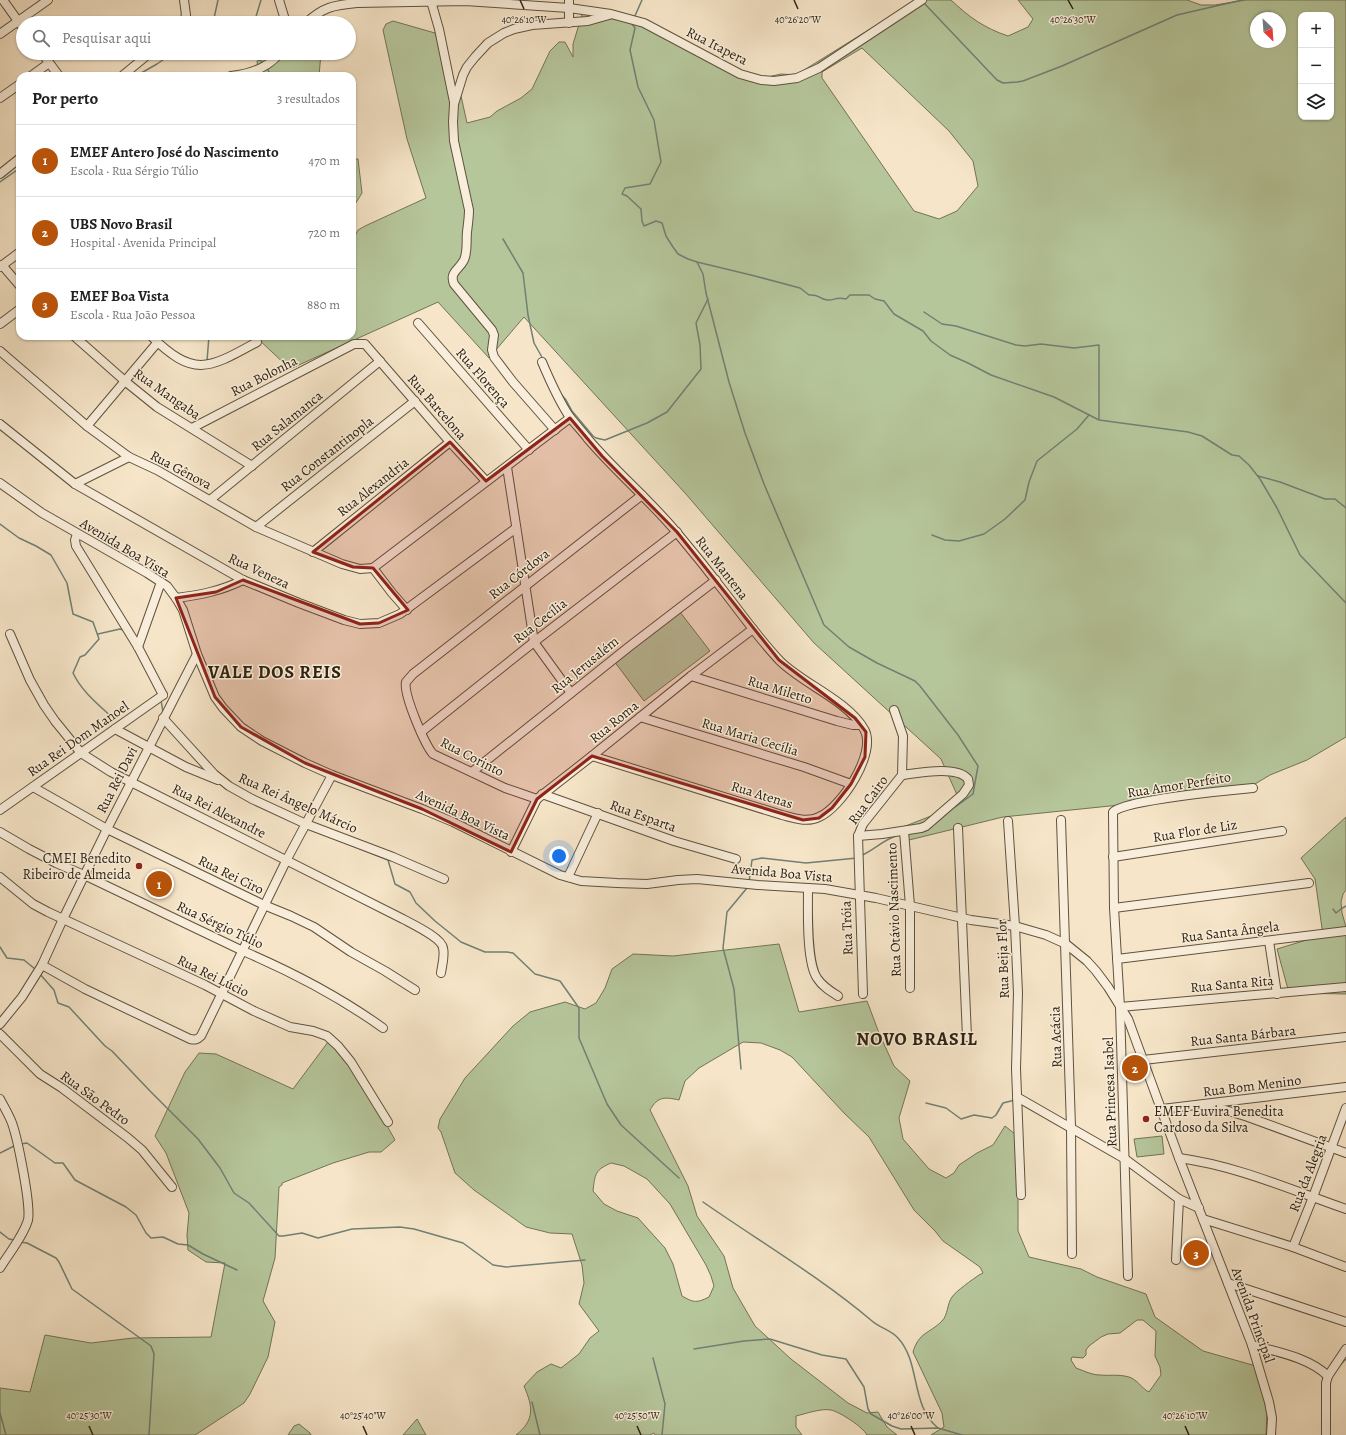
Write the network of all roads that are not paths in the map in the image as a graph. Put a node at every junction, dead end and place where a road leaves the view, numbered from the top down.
1 (3, 0) edge
2 (48, 0) edge
3 (184, 0) edge
4 (279, 0) edge
5 (922, 0) edge
6 (375, 1) edge
7 (431, 1) junction
8 (569, 4) edge
9 (611, 14) junction
10 (29, 16) edge
11 (186, 16) edge
12 (284, 16) edge
13 (314, 16) edge
14 (16, 18) edge
15 (569, 23) junction
16 (16, 26) edge
17 (0, 34) edge
18 (47, 60) edge
19 (141, 60) edge
20 (273, 60) edge
21 (49, 63) junction
22 (37, 72) edge
23 (55, 72) edge
24 (127, 72) edge
25 (251, 72) edge
26 (16, 87) edge
27 (0, 98) edge
28 (454, 104) junction
29 (16, 161) edge
30 (0, 174) edge
31 (16, 255) edge
32 (1, 266) edge
33 (16, 282) edge
34 (16, 312) edge
35 (418, 323) dead end
36 (0, 324) edge
37 (79, 340) edge
38 (155, 340) edge
39 (157, 340) edge
40 (257, 342) dead end
41 (370, 347) joint
42 (0, 351) edge
43 (380, 361) junction
44 (542, 362) dead end
45 (126, 382) junction
46 (415, 402) junction
47 (570, 418) junction
48 (0, 424) edge
49 (87, 426) junction
50 (192, 428) junction
51 (555, 430) junction
52 (450, 442) junction
53 (529, 450) junction
54 (129, 457) junction
55 (252, 466) junction
56 (507, 467) junction
57 (486, 482) junction
58 (0, 483) edge
59 (75, 484) junction
60 (642, 495) junction
61 (210, 500) junction
62 (256, 527) junction
63 (516, 528) junction
64 (677, 532) junction
65 (77, 534) junction
66 (313, 552) junction
67 (373, 568) junction
68 (243, 580) junction
69 (716, 580) junction
70 (161, 582) junction
71 (525, 586) junction
72 (176, 598) junction
73 (407, 610) junction
74 (753, 629) junction
75 (10, 634) dead end
76 (534, 642) junction
77 (138, 647) junction
78 (197, 654) junction
79 (413, 674) joint
80 (691, 676) junction
81 (571, 692) junction
82 (163, 695) junction
83 (172, 700) junction
84 (894, 710) dead end
85 (640, 717) junction
86 (163, 718) junction
87 (861, 725) junction
88 (115, 729) junction
89 (421, 732) junction
90 (149, 746) junction
91 (81, 753) junction
92 (592, 756) junction
93 (472, 772) junction
94 (332, 775) junction
95 (902, 776) junction
96 (131, 781) junction
97 (221, 781) junction
98 (850, 784) junction
99 (33, 787) junction
100 (1254, 788) dead end
101 (540, 797) junction
102 (0, 810) edge
103 (598, 813) junction
104 (1112, 815) joint
105 (1061, 820) dead end
106 (1008, 821) dead end
107 (306, 824) junction
108 (958, 828) dead end
109 (107, 829) junction
110 (904, 831) junction
111 (1282, 831) dead end
112 (0, 832) edge
113 (858, 836) junction
114 (511, 852) junction
115 (1113, 857) junction
116 (287, 859) junction
117 (736, 859) dead end
118 (84, 875) junction
119 (0, 877) edge
120 (568, 877) junction
121 (444, 879) dead end
122 (1309, 883) dead end
123 (808, 888) junction
124 (859, 895) junction
125 (264, 905) junction
126 (910, 906) junction
127 (1114, 908) junction
128 (961, 918) junction
129 (63, 919) junction
130 (1015, 926) junction
131 (1346, 931) edge
132 (1037, 932) joint
133 (1269, 941) junction
134 (1066, 944) junction
135 (243, 952) junction
136 (1117, 959) junction
137 (42, 965) junction
138 (441, 973) dead end
139 (1346, 987) edge
140 (910, 988) dead end
141 (415, 990) dead end
142 (221, 994) junction
143 (863, 994) dead end
144 (1277, 994) junction
145 (838, 996) dead end
146 (1120, 1007) junction
147 (0, 1024) edge
148 (383, 1028) dead end
149 (0, 1034) edge
150 (967, 1036) dead end
151 (1346, 1037) edge
152 (1143, 1060) junction
153 (1346, 1087) edge
154 (1018, 1097) junction
155 (0, 1099) edge
156 (1207, 1105) junction
157 (1346, 1108) edge
158 (1162, 1109) junction
159 (388, 1122) dead end
160 (1071, 1127) junction
161 (1332, 1147) junction
162 (1346, 1153) edge
163 (1179, 1158) junction
164 (1125, 1159) junction
165 (172, 1186) dead end
166 (1021, 1195) dead end
167 (1313, 1197) junction
168 (1179, 1199) junction
169 (1199, 1208) junction
170 (1346, 1209) edge
171 (1203, 1219) junction
172 (1293, 1247) junction
173 (1072, 1254) dead end
174 (1176, 1260) dead end
175 (1346, 1266) edge
176 (0, 1268) edge
177 (1128, 1276) dead end
178 (1228, 1283) junction
179 (1346, 1322) edge
180 (1252, 1344) junction
181 (1346, 1348) edge
182 (1328, 1376) junction
183 (1272, 1435) edge
184 (1326, 1435) edge

1 - 14 street
2 - 10 street
3 - 11 street
4 - 12 street
5 - 9 street, Rua Itapera
6 - 7 street, Rua Itapera
6 - 13 street, Rua Itapera
7 - 8 street, Rua Itapera
7 - 28 street
8 - 9 street, Rua Itapera
8 - 15 street
9 - 15 street
15 - 28 street
16 - 17 street
18 - 21 street
19 - 24 street
20 - 25 street
21 - 22 street
21 - 23 street
26 - 27 street
28 - 51 street
29 - 30 street
31 - 32 street
32 - 33 street
34 - 36 street
35 - 53 street, Rua Florença
37 - 45 street, Rua Mangaba
38 - 45 street
39 - 40 street
41 - 43 street, Rua Barcelona
41 - 50 street, Rua Bolonha
42 - 49 street, Rua Gênova
43 - 46 street, Rua Barcelona
43 - 55 street, Rua Salamanca
44 - 47 street, Rua Mantena
45 - 49 street
45 - 50 street, Rua Mangaba
46 - 52 street, Rua Barcelona
46 - 62 street, Rua Constantinopla
47 - 51 street
47 - 60 street, Rua Mantena
48 - 59 street, Rua Veneza
49 - 54 street, Rua Gênova
50 - 55 street, Rua Mangaba
51 - 53 street
52 - 57 street, Rua Barcelona
52 - 66 street, Rua Alexandria
53 - 56 street
54 - 59 street
54 - 61 street, Rua Gênova
55 - 61 street, Rua Salamanca
56 - 57 street
56 - 63 street
57 - 67 street
58 - 65 street, Avenida Boa Vista
59 - 68 street, Rua Veneza
60 - 64 street, Rua Mantena
60 - 71 street, Rua Córdova
61 - 62 street, Rua Gênova
62 - 66 street, Rua Gênova
63 - 71 street
63 - 73 street, Rua Veneza
64 - 69 street, Rua Mantena
64 - 76 street, Rua Cecília
65 - 70 street, Avenida Boa Vista
65 - 77 street
66 - 67 street, Rua Gênova
67 - 73 street
68 - 72 street
68 - 73 street, Rua Veneza
69 - 74 street, Rua Mantena
69 - 81 street, Rua Jerusalém
70 - 72 street, Avenida Boa Vista
70 - 77 street
71 - 76 street
71 - 79 street, Rua Córdova
72 - 78 street, Avenida Boa Vista
74 - 80 street, Rua Roma
74 - 87 street, Rua Mantena
75 - 91 street, Rua Rei Alexandre
76 - 81 street
76 - 89 street, Rua Cecília
77 - 82 street
78 - 83 street, Rua Rei Davi
78 - 94 street, Avenida Boa Vista
79 - 89 street, Rua Corinto
80 - 85 street, Rua Roma
80 - 87 street, Rua Miletto
81 - 93 street, Rua Jerusalém
82 - 83 street
82 - 88 street, Rua Rei Dom Manoel
83 - 86 street, Rua Rei Davi
84 - 95 street, Rua Cairo
85 - 92 street, Rua Roma
85 - 98 street, Rua Maria Cecília
86 - 90 street, Rua Rei Davi
86 - 97 street, Rua Rei Ângelo Márcio
87 - 98 street, Rua Atenas
88 - 90 street
88 - 91 street, Rua Rei Dom Manoel
89 - 93 street, Rua Corinto
90 - 96 street, Rua Rei Davi
90 - 97 street
91 - 96 street, Rua Rei Alexandre
91 - 99 street, Rua Rei Dom Manoel
92 - 98 street, Rua Atenas
92 - 101 street, Rua Roma
93 - 101 street, Rua Corinto
94 - 107 street
94 - 114 street, Avenida Boa Vista
95 - 110 street
95 - 113 street, Rua Cairo
96 - 109 street, Rua Rei Davi
96 - 116 street, Rua Rei Alexandre
97 - 107 street, Rua Rei Ângelo Márcio
99 - 102 street, Rua Rei Dom Manoel
99 - 109 street, Rua Rei Ciro
100 - 104 street, Rua Amor Perfeito
101 - 103 street, Rua Esparta
101 - 114 street, Rua Roma
103 - 117 street, Rua Esparta
103 - 120 street
104 - 115 street, Rua Princesa Isabel
105 - 134 street, Rua Acácia
106 - 130 street, Rua Beija Flor
107 - 116 street
107 - 121 street, Rua Rei Ângelo Márcio
108 - 128 street
109 - 118 street, Rua Rei Davi
109 - 125 street, Rua Rei Ciro
110 - 113 street
110 - 126 street, Rua Otávio Nascimento
111 - 115 street, Rua Flor de Liz
112 - 118 street, Rua Sérgio Túlio
113 - 124 street, Rua Tróia
114 - 120 street, Avenida Boa Vista
115 - 127 street, Rua Princesa Isabel
116 - 125 street
116 - 138 street, Rua Rei Alexandre
118 - 129 street, Rua Rei Davi
118 - 135 street, Rua Sérgio Túlio
119 - 129 street, Rua Rei Lúcio
120 - 123 street, Avenida Boa Vista
122 - 127 street
123 - 124 street, Avenida Boa Vista
123 - 145 street
124 - 126 street, Avenida Boa Vista
124 - 143 street, Rua Tróia
125 - 135 street
125 - 141 street, Rua Rei Ciro
126 - 128 street, Avenida Boa Vista
126 - 140 street, Rua Otávio Nascimento
127 - 136 street, Rua Princesa Isabel
128 - 130 street, Avenida Boa Vista
128 - 150 street
129 - 137 street, Rua Rei Davi
129 - 142 street, Rua Rei Lúcio
130 - 132 street, Avenida Boa Vista
130 - 154 street, Rua Beija Flor
131 - 133 street, Rua Santa Ângela
132 - 134 street, Avenida Principal
133 - 136 street, Rua Santa Ângela
133 - 144 street
134 - 146 street, Avenida Principal
134 - 160 street, Rua Acácia
135 - 142 street
135 - 148 street, Rua Sérgio Túlio
136 - 146 street, Rua Princesa Isabel
137 - 142 street
137 - 147 street, Rua Rei Davi
139 - 144 street, Rua Santa Rita
142 - 159 street, Rua Rei Lúcio
144 - 146 street, Rua Santa Rita
146 - 152 street, Avenida Principal
146 - 164 street, Rua Princesa Isabel
149 - 165 street, Rua São Pedro
151 - 152 street, Rua Santa Bárbara
152 - 158 street, Avenida Principal
153 - 156 street, Rua Bom Menino
154 - 160 street
154 - 166 street, Rua Beija Flor
155 - 176 street
156 - 158 street, Rua Bom Menino
156 - 161 street
157 - 161 street, Rua da Alegria
158 - 163 street, Avenida Principal
160 - 164 street
160 - 173 street, Rua Acácia
161 - 162 street
161 - 167 street, Rua da Alegria
163 - 167 street
163 - 169 street, Avenida Principal
164 - 168 street
164 - 177 street, Rua Princesa Isabel
167 - 170 street
167 - 172 street, Rua da Alegria
168 - 169 street
168 - 174 street
169 - 171 street, Avenida Principal
171 - 172 street
171 - 178 street, Avenida Principal
172 - 175 street
178 - 179 street
178 - 180 street, Avenida Principal
180 - 182 street
180 - 183 street, Avenida Principal
181 - 182 street
182 - 184 street

